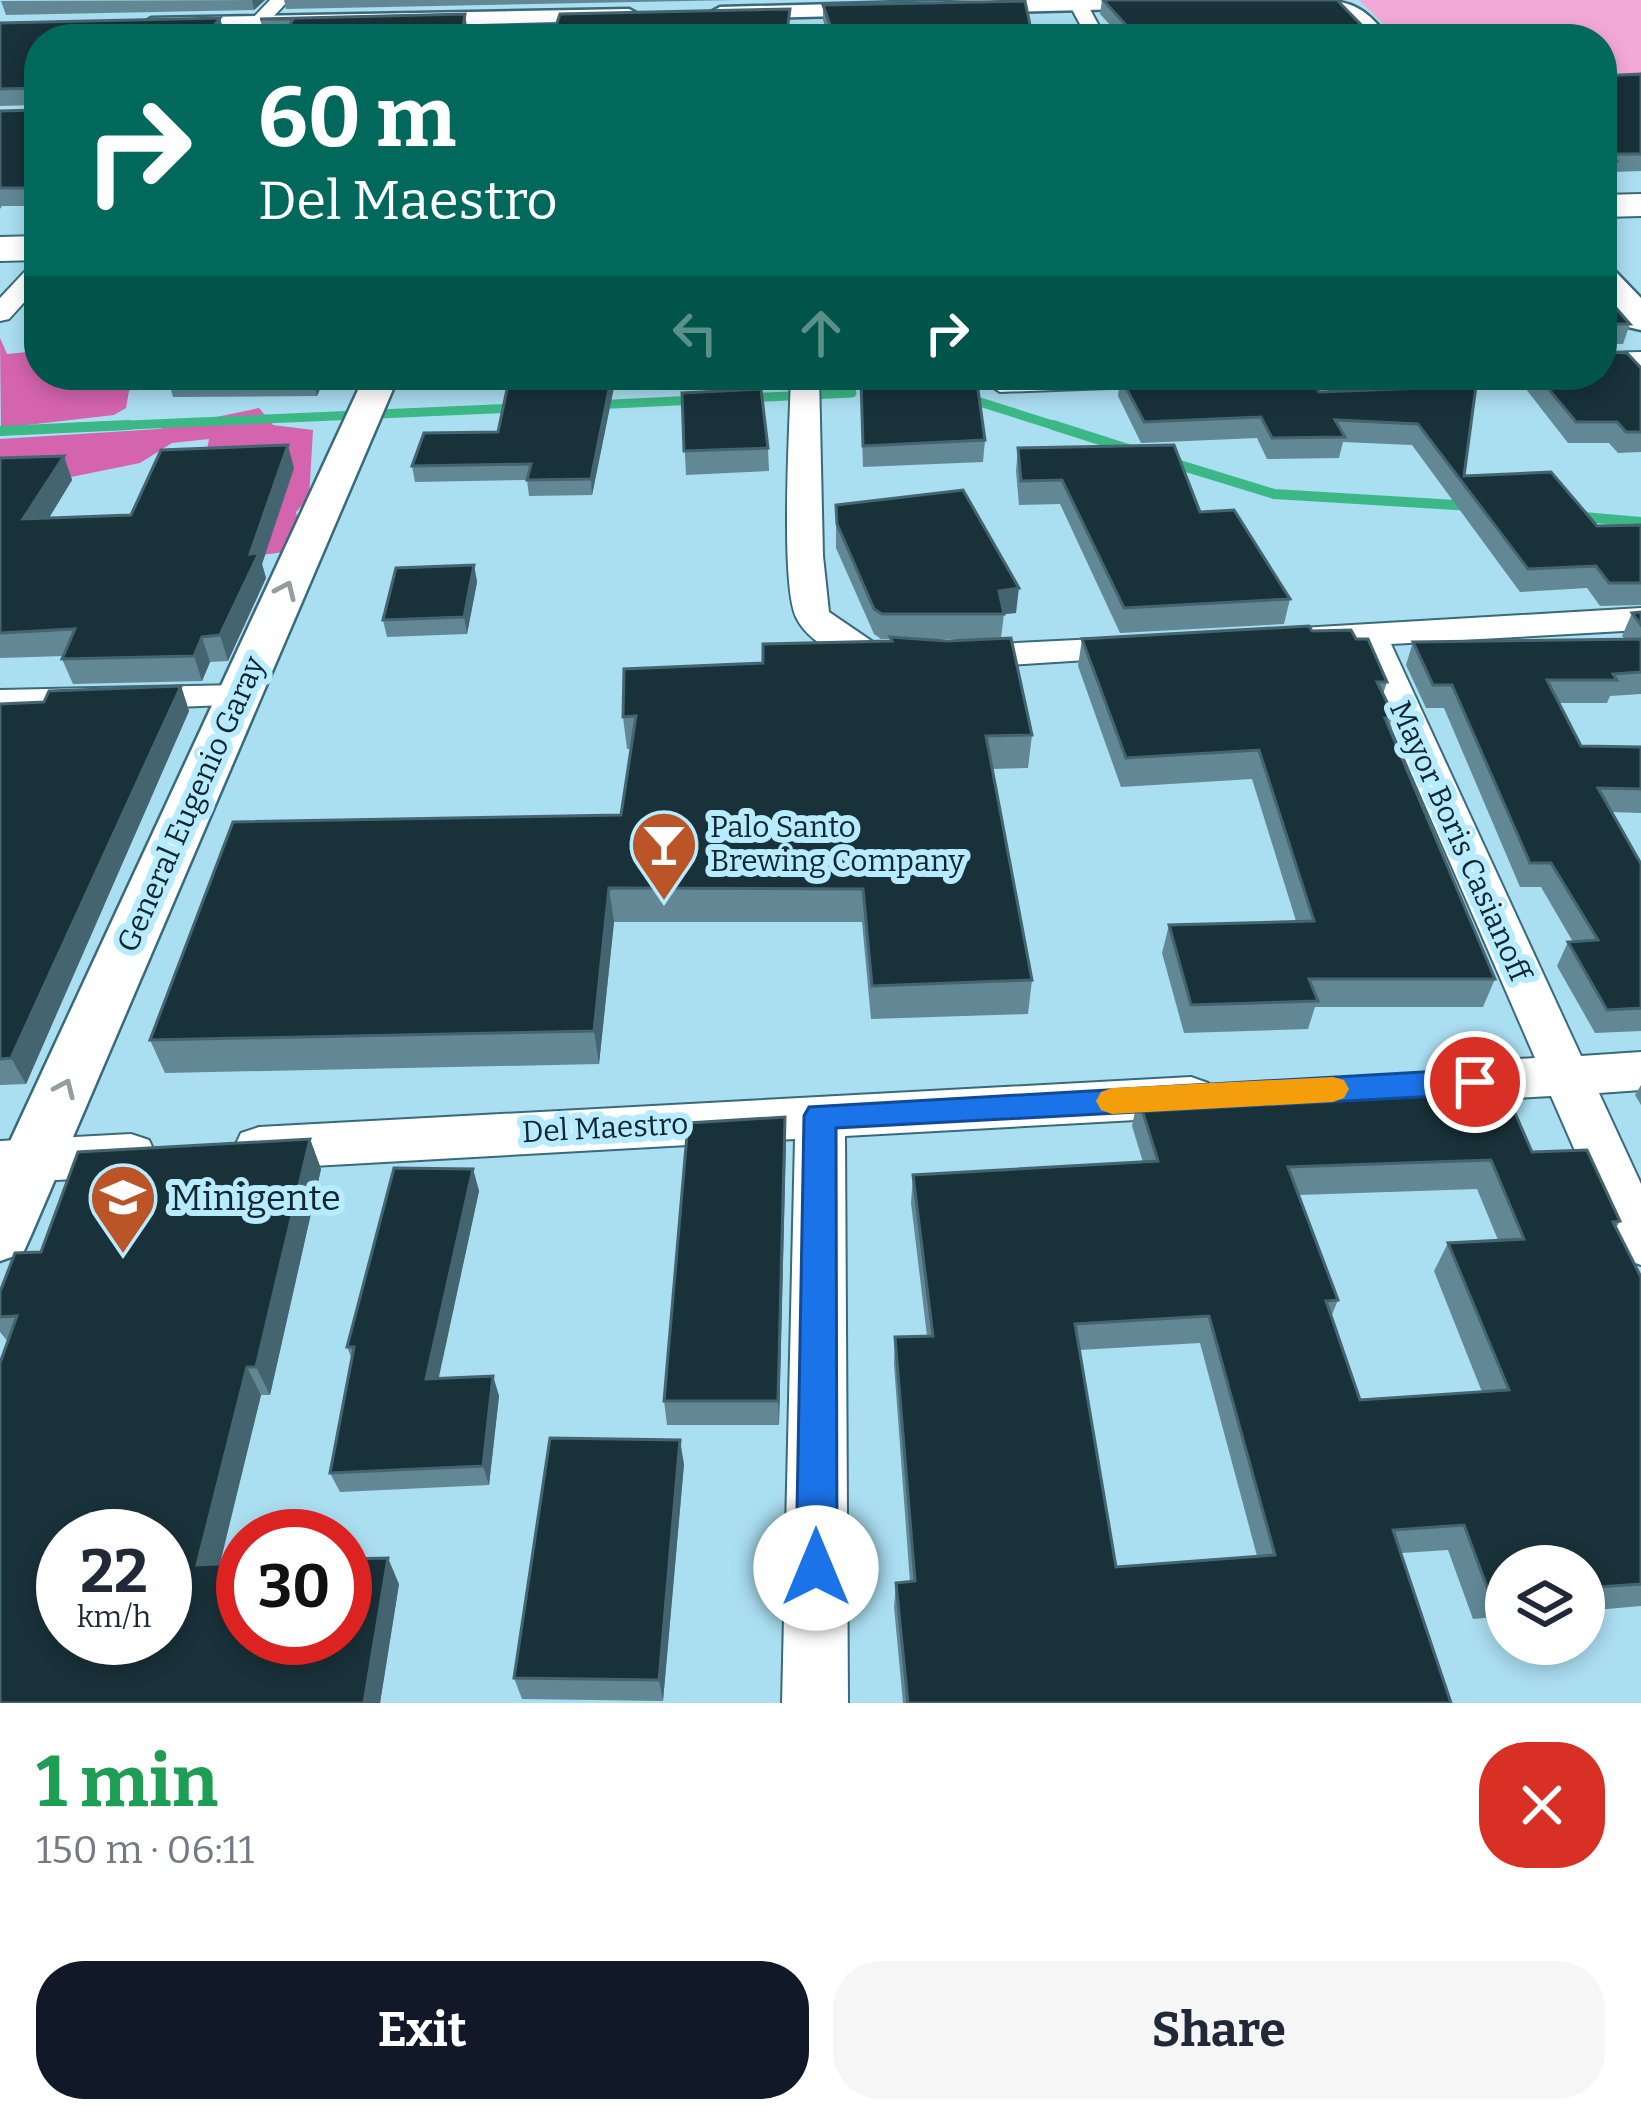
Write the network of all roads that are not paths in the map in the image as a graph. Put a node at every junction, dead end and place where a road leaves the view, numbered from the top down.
1 (280, 0) edge
2 (1243, 0) edge
3 (1327, 0) edge
4 (1337, 0) edge
5 (1077, 2) edge
6 (807, 5) edge
7 (694, 14) edge
8 (649, 15) edge
9 (535, 19) edge
10 (257, 24) edge
11 (425, 24) edge
12 (1363, 24) edge
13 (24, 287) edge
14 (1617, 293) edge
15 (0, 313) edge
16 (1641, 319) edge
17 (375, 390) edge
18 (805, 390) edge
19 (1641, 619) edge
20 (1370, 635) junction
21 (1275, 640) edge
22 (1181, 645) edge
23 (238, 696) junction
24 (0, 703) edge
25 (1641, 1071) edge
26 (1564, 1077) junction
27 (1400, 1086) edge
28 (1235, 1094) edge
29 (820, 1116) junction
30 (17, 1161) edge
31 (0, 1233) edge
32 (1641, 1242) edge
33 (815, 1703) edge

1 - 10 street
2 - 5 street
3 - 4 street
4 - 12 street
5 - 6 street
6 - 7 street
8 - 9 street
9 - 11 street
13 - 15 street
14 - 16 main road
23 -> 17 street, General Eugenio Garay
18 - 22 street
19 - 20 street
20 - 21 street
20 - 26 street, Mayor Boris Casianoff
23 - 24 street
30 -> 23 street, General Eugenio Garay
25 - 26 street
26 - 27 street
26 - 32 street, Mayor Boris Casianoff
28 - 29 street, Del Maestro
29 - 30 street, Del Maestro
29 - 33 street
30 - 31 street, General Eugenio Garay

